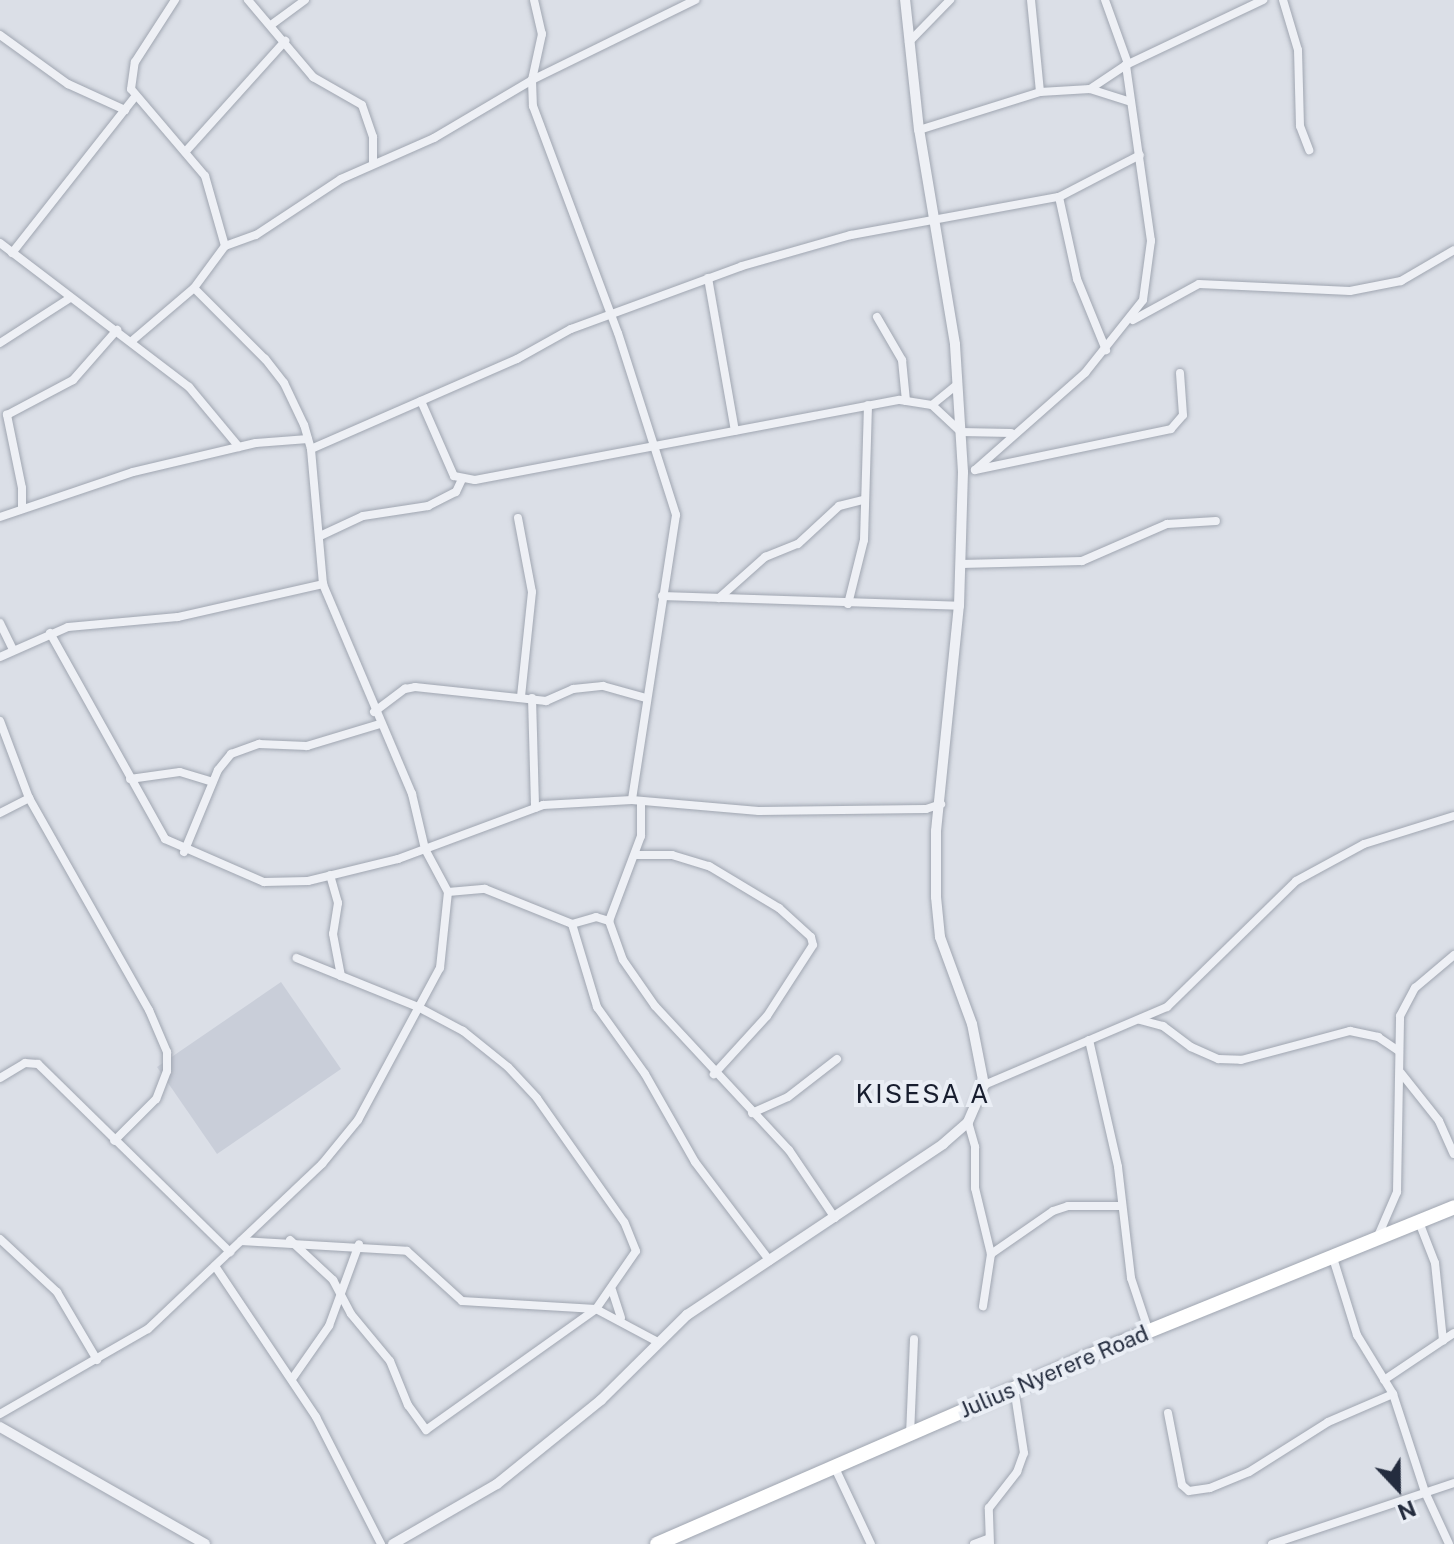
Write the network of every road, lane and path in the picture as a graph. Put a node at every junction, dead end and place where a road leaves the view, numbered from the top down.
1 (175, 0) edge
2 (248, 0) edge
3 (305, 0) edge
4 (534, 0) edge
5 (695, 0) edge
6 (905, 0) edge
7 (950, 0) edge
8 (1031, 0) edge
9 (1105, 0) edge
10 (1263, 0) edge
11 (1283, 0) edge
12 (271, 25) junction
13 (0, 35) edge
14 (285, 41) junction
15 (909, 42) junction
16 (1127, 64) junction
17 (532, 80) junction
18 (1090, 89) junction
19 (1040, 92) junction
20 (134, 98) junction
21 (1131, 102) junction
22 (125, 110) junction
23 (919, 130) junction
24 (187, 150) junction
25 (1309, 150) dead end
26 (1140, 155) junction
27 (373, 164) junction
28 (1059, 197) junction
29 (933, 222) junction
30 (0, 243) edge
31 (225, 246) junction
32 (1454, 250) edge
33 (12, 253) junction
34 (708, 278) junction
35 (194, 288) junction
36 (70, 298) junction
37 (611, 314) junction
38 (877, 317) dead end
39 (1132, 320) junction
40 (117, 330) junction
41 (133, 340) junction
42 (0, 343) edge
43 (1106, 350) junction
44 (1180, 373) dead end
45 (958, 384) junction
46 (421, 401) junction
47 (906, 401) junction
48 (868, 405) junction
49 (932, 405) junction
50 (735, 431) junction
51 (961, 432) junction
52 (1011, 433) junction
53 (310, 444) junction
54 (239, 447) junction
55 (654, 447) junction
56 (975, 470) junction
57 (963, 472) junction
58 (462, 479) junction
59 (863, 500) junction
60 (22, 509) junction
61 (0, 517) edge
62 (518, 518) dead end
63 (1216, 521) dead end
64 (320, 536) junction
65 (961, 564) junction
66 (323, 584) junction
67 (662, 596) junction
68 (717, 599) junction
69 (848, 604) junction
70 (959, 606) junction
71 (0, 623) edge
72 (50, 633) junction
73 (13, 650) junction
74 (0, 657) edge
75 (521, 696) junction
76 (532, 698) junction
77 (646, 698) junction
78 (374, 712) junction
79 (0, 721) edge
80 (380, 724) junction
81 (130, 779) junction
82 (213, 782) junction
83 (29, 798) junction
84 (636, 801) junction
85 (941, 804) junction
86 (535, 808) junction
87 (0, 813) edge
88 (1454, 816) edge
89 (425, 849) junction
90 (184, 852) junction
91 (636, 855) junction
92 (330, 875) junction
93 (448, 892) junction
94 (609, 921) junction
95 (572, 924) junction
96 (1454, 955) edge
97 (297, 958) dead end
98 (341, 976) junction
99 (418, 1007) junction
100 (1139, 1020) junction
101 (1089, 1040) junction
102 (1399, 1051) junction
103 (837, 1059) dead end
104 (1400, 1072) junction
105 (714, 1074) junction
106 (0, 1078) edge
107 (984, 1085) junction
108 (769, 1108) junction
109 (752, 1113) junction
110 (968, 1122) junction
111 (765, 1125) junction
112 (114, 1141) junction
113 (1454, 1154) edge
114 (1121, 1206) junction
115 (1454, 1207) edge
116 (835, 1218) junction
117 (1419, 1222) junction
118 (0, 1239) edge
119 (290, 1240) junction
120 (1376, 1240) junction
121 (241, 1241) junction
122 (359, 1244) junction
123 (230, 1252) junction
124 (991, 1254) junction
125 (1333, 1258) junction
126 (770, 1261) junction
127 (215, 1266) junction
128 (612, 1290) junction
129 (343, 1297) junction
130 (983, 1306) dead end
131 (596, 1309) junction
132 (621, 1318) junction
133 (1149, 1332) junction
134 (1454, 1333) edge
135 (914, 1339) dead end
136 (656, 1341) junction
137 (1443, 1341) junction
138 (97, 1360) junction
139 (292, 1379) junction
140 (1384, 1380) junction
141 (1014, 1388) junction
142 (1393, 1394) junction
143 (1, 1412) edge
144 (1168, 1413) dead end
145 (0, 1427) edge
146 (910, 1436) junction
147 (835, 1468) junction
148 (1454, 1483) edge
149 (1425, 1492) junction
150 (675, 1540) edge
151 (989, 1542) edge
152 (205, 1544) edge
153 (381, 1544) edge
154 (393, 1544) edge
155 (657, 1544) edge
156 (871, 1544) edge
157 (974, 1544) edge
158 (1272, 1544) edge
159 (1449, 1544) edge

1 - 20 street
2 - 12 street
3 - 12 street
4 - 17 street
5 - 17 street
6 - 15 street
7 - 15 street
8 - 19 street
9 - 16 street
10 - 16 street
11 - 25 street
12 - 14 street
13 - 22 street
14 - 24 street
14 - 27 street
15 - 23 street
16 - 18 street
16 - 21 street
17 - 27 street
17 - 37 street
18 - 19 street
18 - 21 street
19 - 23 street
20 - 22 street
20 - 24 street
21 - 26 street
22 - 33 street
23 - 29 street
24 - 31 street
26 - 28 street
26 - 39 street
27 - 31 street
28 - 29 street
28 - 43 street
29 - 34 street
29 - 45 street
30 - 33 street
31 - 35 street
32 - 39 street
33 - 36 street
34 - 37 street
34 - 50 street
35 - 41 street
35 - 53 street
36 - 40 street
36 - 42 street
37 - 46 street
37 - 55 street
38 - 47 street
39 - 43 street
40 - 41 street
40 - 60 street
41 - 54 street
43 - 52 street
44 - 56 street
45 - 49 street
45 - 51 street
46 - 53 street
46 - 58 street
47 - 48 street
47 - 49 street
48 - 50 street
48 - 59 street
49 - 51 street
50 - 55 street
51 - 52 street
51 - 57 street
52 - 56 street
53 - 54 street
53 - 64 street
54 - 60 street
55 - 58 street
55 - 67 street
56 - 57 street
57 - 65 street
58 - 64 street
59 - 68 street
59 - 69 street
60 - 61 street
62 - 75 street
63 - 65 street
64 - 66 street
65 - 70 street
66 - 72 street
66 - 78 street
67 - 68 street
67 - 77 street
68 - 69 street
69 - 70 street
70 - 85 street
71 - 73 street
72 - 73 street
72 - 81 street
73 - 74 street
75 - 76 street
75 - 78 street
76 - 77 street
76 - 86 street
77 - 84 street
78 - 80 street
79 - 83 street
80 - 82 street
80 - 89 street
81 - 82 street
81 - 90 street
82 - 90 street
83 - 87 street
83 - 112 street
84 - 85 street
84 - 86 street
84 - 91 street
85 - 107 street
86 - 89 street
88 - 100 street
89 - 92 street
89 - 93 street
90 - 92 street
91 - 94 street
91 - 105 street
92 - 98 street
93 - 95 street
93 - 99 street
94 - 95 street
94 - 105 street
95 - 126 street
96 - 102 street
97 - 98 street
98 - 99 street
99 - 121 street
99 - 128 street
100 - 101 street
100 - 102 street
101 - 107 street
101 - 114 street
102 - 104 street
103 - 108 street
104 - 113 street
104 - 120 street
105 - 109 street
106 - 112 street
107 - 110 street
108 - 109 street
108 - 111 street
109 - 111 street
110 - 116 street
110 - 124 street
111 - 116 street
112 - 123 street
114 - 124 street
114 - 133 street
115 - 117 highway, Julius Nyerere Road
116 - 126 street
117 - 120 highway, Julius Nyerere Road
117 - 137 street
118 - 138 street
119 - 121 street
119 - 122 street
119 - 129 street
120 - 125 highway, Julius Nyerere Road
121 - 123 street
122 - 129 street
122 - 131 street
123 - 127 street
124 - 130 street
125 - 133 highway, Julius Nyerere Road
125 - 140 street
126 - 136 street
127 - 138 street
127 - 139 street
128 - 131 street
128 - 132 street
129 - 131 street
129 - 139 street
131 - 132 street
132 - 136 street
133 - 141 highway, Julius Nyerere Road
134 - 137 street
135 - 146 street
136 - 154 street
137 - 140 street
138 - 143 street
139 - 153 street
140 - 142 street
141 - 146 highway, Julius Nyerere Road
141 - 151 street
142 - 144 street
142 - 149 street
145 - 152 street
146 - 147 highway, Julius Nyerere Road
147 - 150 highway, Julius Nyerere Road
147 - 156 street
148 - 149 street
149 - 158 street
149 - 159 street
150 - 155 highway, Julius Nyerere Road
151 - 157 street

